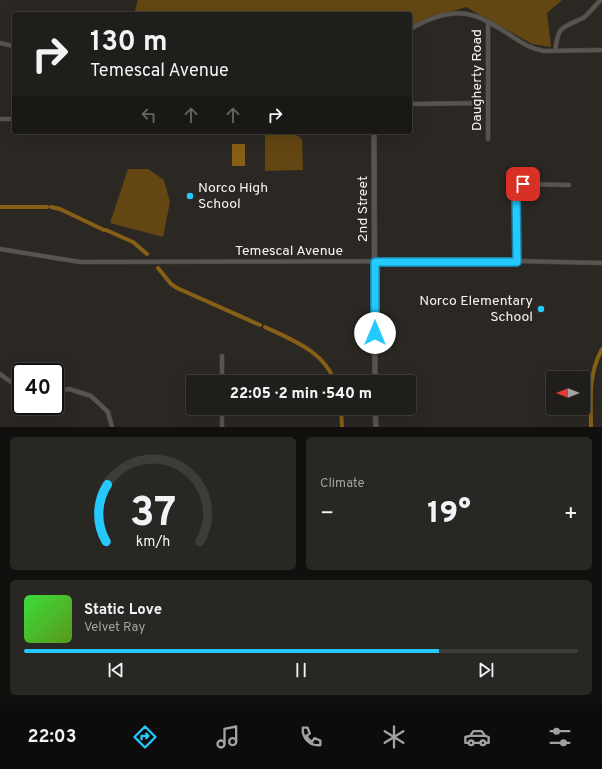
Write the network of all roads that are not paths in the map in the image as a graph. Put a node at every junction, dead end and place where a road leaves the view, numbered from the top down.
1 (601, 0) edge
2 (488, 21) junction
3 (412, 28) edge
4 (0, 43) edge
5 (12, 46) edge
6 (602, 50) edge
7 (555, 51) junction
8 (484, 103) dead end
9 (412, 104) edge
10 (0, 119) edge
11 (10, 119) dead end
12 (374, 134) edge
13 (488, 139) dead end
14 (569, 185) dead end
15 (0, 249) edge
16 (375, 262) junction
17 (517, 262) junction
18 (602, 263) edge
19 (222, 356) dead end
20 (0, 374) edge
21 (222, 375) edge
22 (375, 375) edge
23 (12, 382) edge
24 (64, 390) edge
25 (222, 415) edge
26 (376, 415) edge
27 (112, 427) edge
28 (222, 427) edge
29 (376, 427) edge

1 - 7 street
2 - 3 street
2 - 7 street
2 - 13 street, Daugherty Road
4 - 5 street
6 - 7 street
8 - 9 street
10 - 11 street
12 - 16 street, 2nd Street
14 - 17 street
15 - 16 street, Temescal Avenue
16 - 17 street, Temescal Avenue
16 - 22 street, 2nd Street
17 - 18 street, Temescal Avenue
19 - 21 street
20 - 23 street
24 - 27 street
25 - 28 street
26 - 29 street

